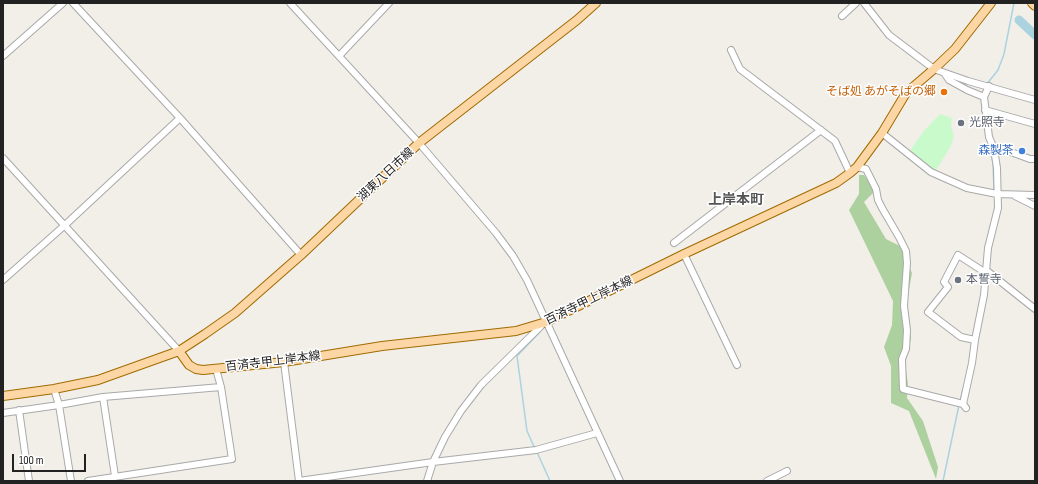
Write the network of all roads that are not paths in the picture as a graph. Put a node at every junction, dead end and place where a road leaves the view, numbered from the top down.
1 (63, 3) edge
2 (73, 3) edge
3 (290, 3) edge
4 (389, 3) edge
5 (596, 3) edge
6 (856, 3) edge
7 (864, 3) edge
8 (991, 3) edge
9 (1032, 3) edge
10 (1035, 6) edge
11 (842, 16) dead end
12 (731, 50) dead end
13 (3, 56) edge
14 (339, 56) junction
15 (934, 70) junction
16 (945, 74) junction
17 (989, 86) junction
18 (984, 98) junction
19 (1035, 100) edge
20 (985, 110) junction
21 (180, 118) junction
22 (1035, 124) edge
23 (822, 130) junction
24 (882, 132) junction
25 (419, 143) junction
26 (994, 149) junction
27 (3, 158) edge
28 (1035, 159) edge
29 (857, 167) junction
30 (850, 173) junction
31 (997, 194) junction
32 (1014, 195) junction
33 (1035, 195) edge
34 (1035, 206) edge
35 (65, 225) junction
36 (674, 243) dead end
37 (684, 254) junction
38 (301, 255) junction
39 (986, 271) junction
40 (3, 280) edge
41 (1035, 309) edge
42 (546, 322) junction
43 (975, 340) junction
44 (179, 351) junction
45 (284, 362) junction
46 (737, 365) dead end
47 (216, 369) junction
48 (221, 387) junction
49 (54, 389) junction
50 (4, 394) edge
51 (103, 398) junction
52 (59, 405) junction
53 (19, 410) junction
54 (3, 413) edge
55 (597, 433) junction
56 (433, 462) junction
57 (787, 471) dead end
58 (113, 478) edge
59 (29, 481) edge
60 (71, 481) edge
61 (88, 481) edge
62 (299, 481) edge
63 (427, 481) edge
64 (620, 481) edge
65 (767, 481) edge

1 - 13 street
2 - 21 street
3 - 14 street
4 - 14 street
5 - 25 main road, 湖東八日市線
6 - 11 street
7 - 15 street
8 - 15 main road, 百済寺甲上岸本線
9 - 10 main road
12 - 23 street
14 - 25 street
15 - 16 street
15 - 24 main road, 百済寺甲上岸本線
16 - 17 street
16 - 18 street
17 - 18 street
17 - 19 street
18 - 20 street
20 - 22 street
20 - 26 street
21 - 35 street
21 - 38 street
23 - 30 street
23 - 36 street
24 - 29 main road, 百済寺甲上岸本線
24 - 31 street
25 - 38 main road, 湖東八日市線
25 - 42 street
26 - 28 street
26 - 31 street
27 - 35 street
29 - 30 main road, 百済寺甲上岸本線
29 - 43 street
30 - 37 main road, 百済寺甲上岸本線
31 - 32 street
31 - 39 street
32 - 33 street
32 - 34 street
35 - 40 street
35 - 44 street
37 - 42 main road, 百済寺甲上岸本線
37 - 46 street
38 - 44 main road, 湖東八日市線
39 - 41 street
39 - 43 street
39 - 43 street
42 - 45 main road, 百済寺甲上岸本線
42 - 55 street
42 - 56 street
44 - 47 main road, 百済寺甲上岸本線
44 - 49 main road
45 - 47 main road, 百済寺甲上岸本線
45 - 62 street
47 - 48 street
48 - 51 street
48 - 58 street
49 - 50 main road
49 - 52 street
51 - 52 street
51 - 58 street
52 - 53 street
52 - 60 street
53 - 54 street
53 - 59 street
55 - 56 street
55 - 64 street
56 - 62 street
56 - 63 street
57 - 65 street
58 - 61 street

